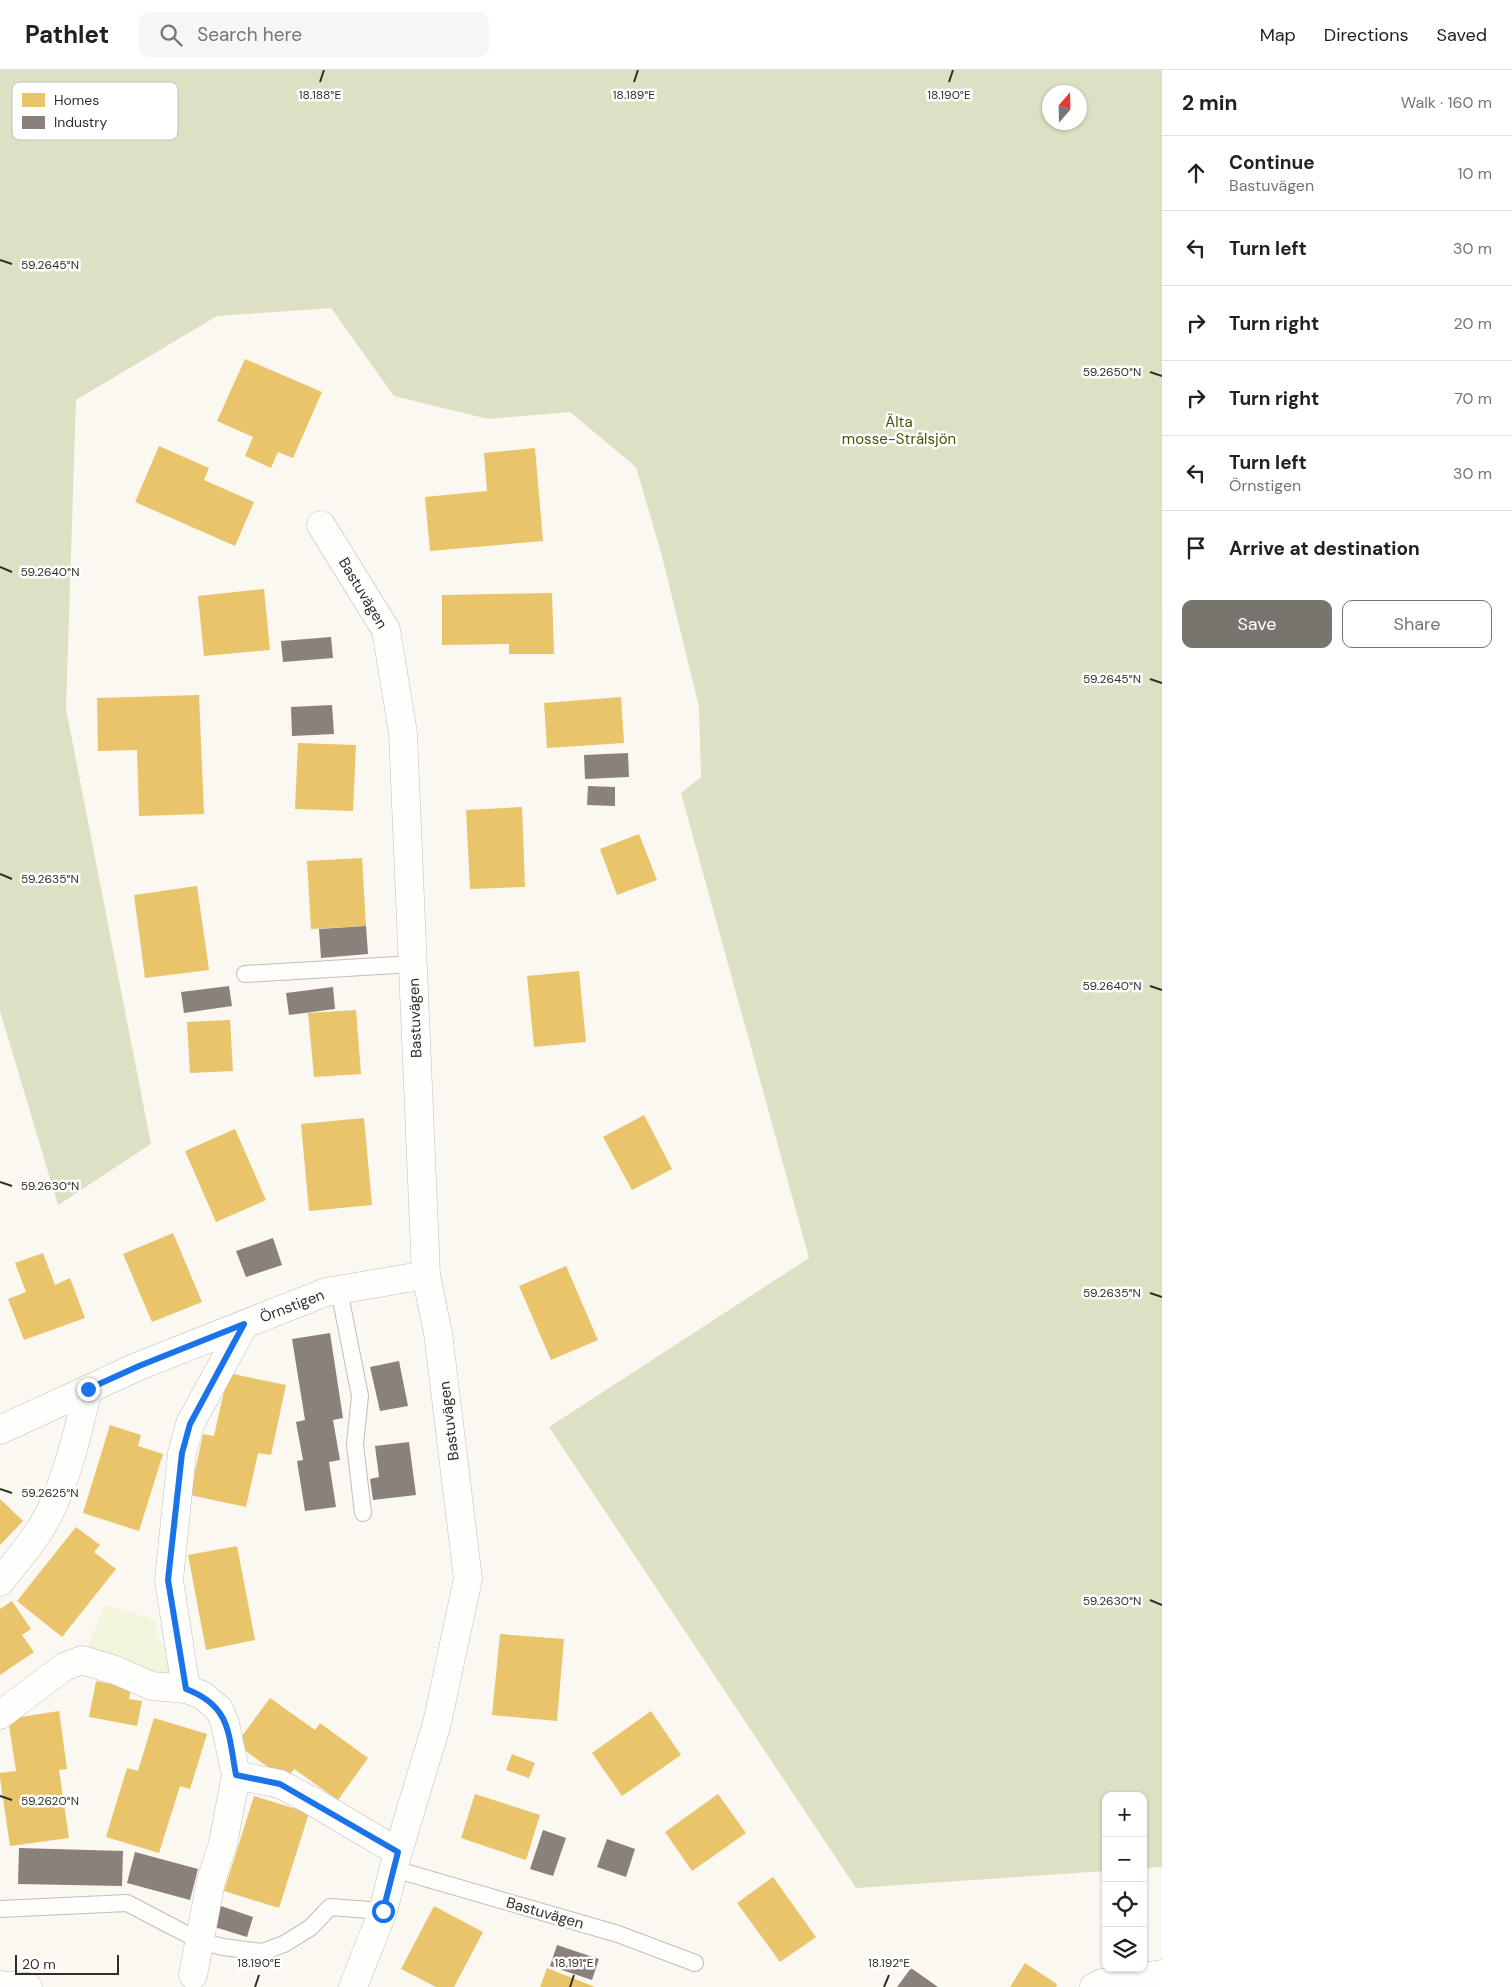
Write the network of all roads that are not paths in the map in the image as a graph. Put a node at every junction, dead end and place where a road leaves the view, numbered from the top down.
1 (322, 525) dead end
2 (413, 964) junction
3 (245, 974) dead end
4 (426, 1275) junction
5 (339, 1290) junction
6 (244, 1324) junction
7 (88, 1389) junction
8 (0, 1430) edge
9 (363, 1514) dead end
10 (0, 1582) edge
11 (186, 1689) junction
12 (0, 1715) edge
13 (236, 1775) junction
14 (396, 1860) junction
15 (0, 1909) edge
16 (383, 1911) junction
17 (200, 1941) junction
18 (695, 1963) dead end
19 (1162, 1974) edge
20 (193, 1975) dead end
21 (0, 1985) edge
22 (28, 1987) edge
23 (353, 1987) edge
24 (1094, 1987) edge

1 - 2 street, Bastuvägen
2 - 3 lane, Bastuvägen
2 - 4 street, Bastuvägen
4 - 5 street, Örnstigen
4 - 14 street, Bastuvägen
5 - 6 street, Örnstigen
5 - 9 lane
6 - 7 street, Örnstigen
6 - 11 street
7 - 8 street, Örnstigen
7 - 10 street
11 - 12 street
11 - 13 street
13 - 14 street
13 - 17 street
14 - 16 street, Bastuvägen
14 - 18 lane, Bastuvägen
15 - 17 lane
16 - 17 lane
16 - 23 street, Bastuvägen
17 - 20 street
19 - 24 street
21 - 22 street

